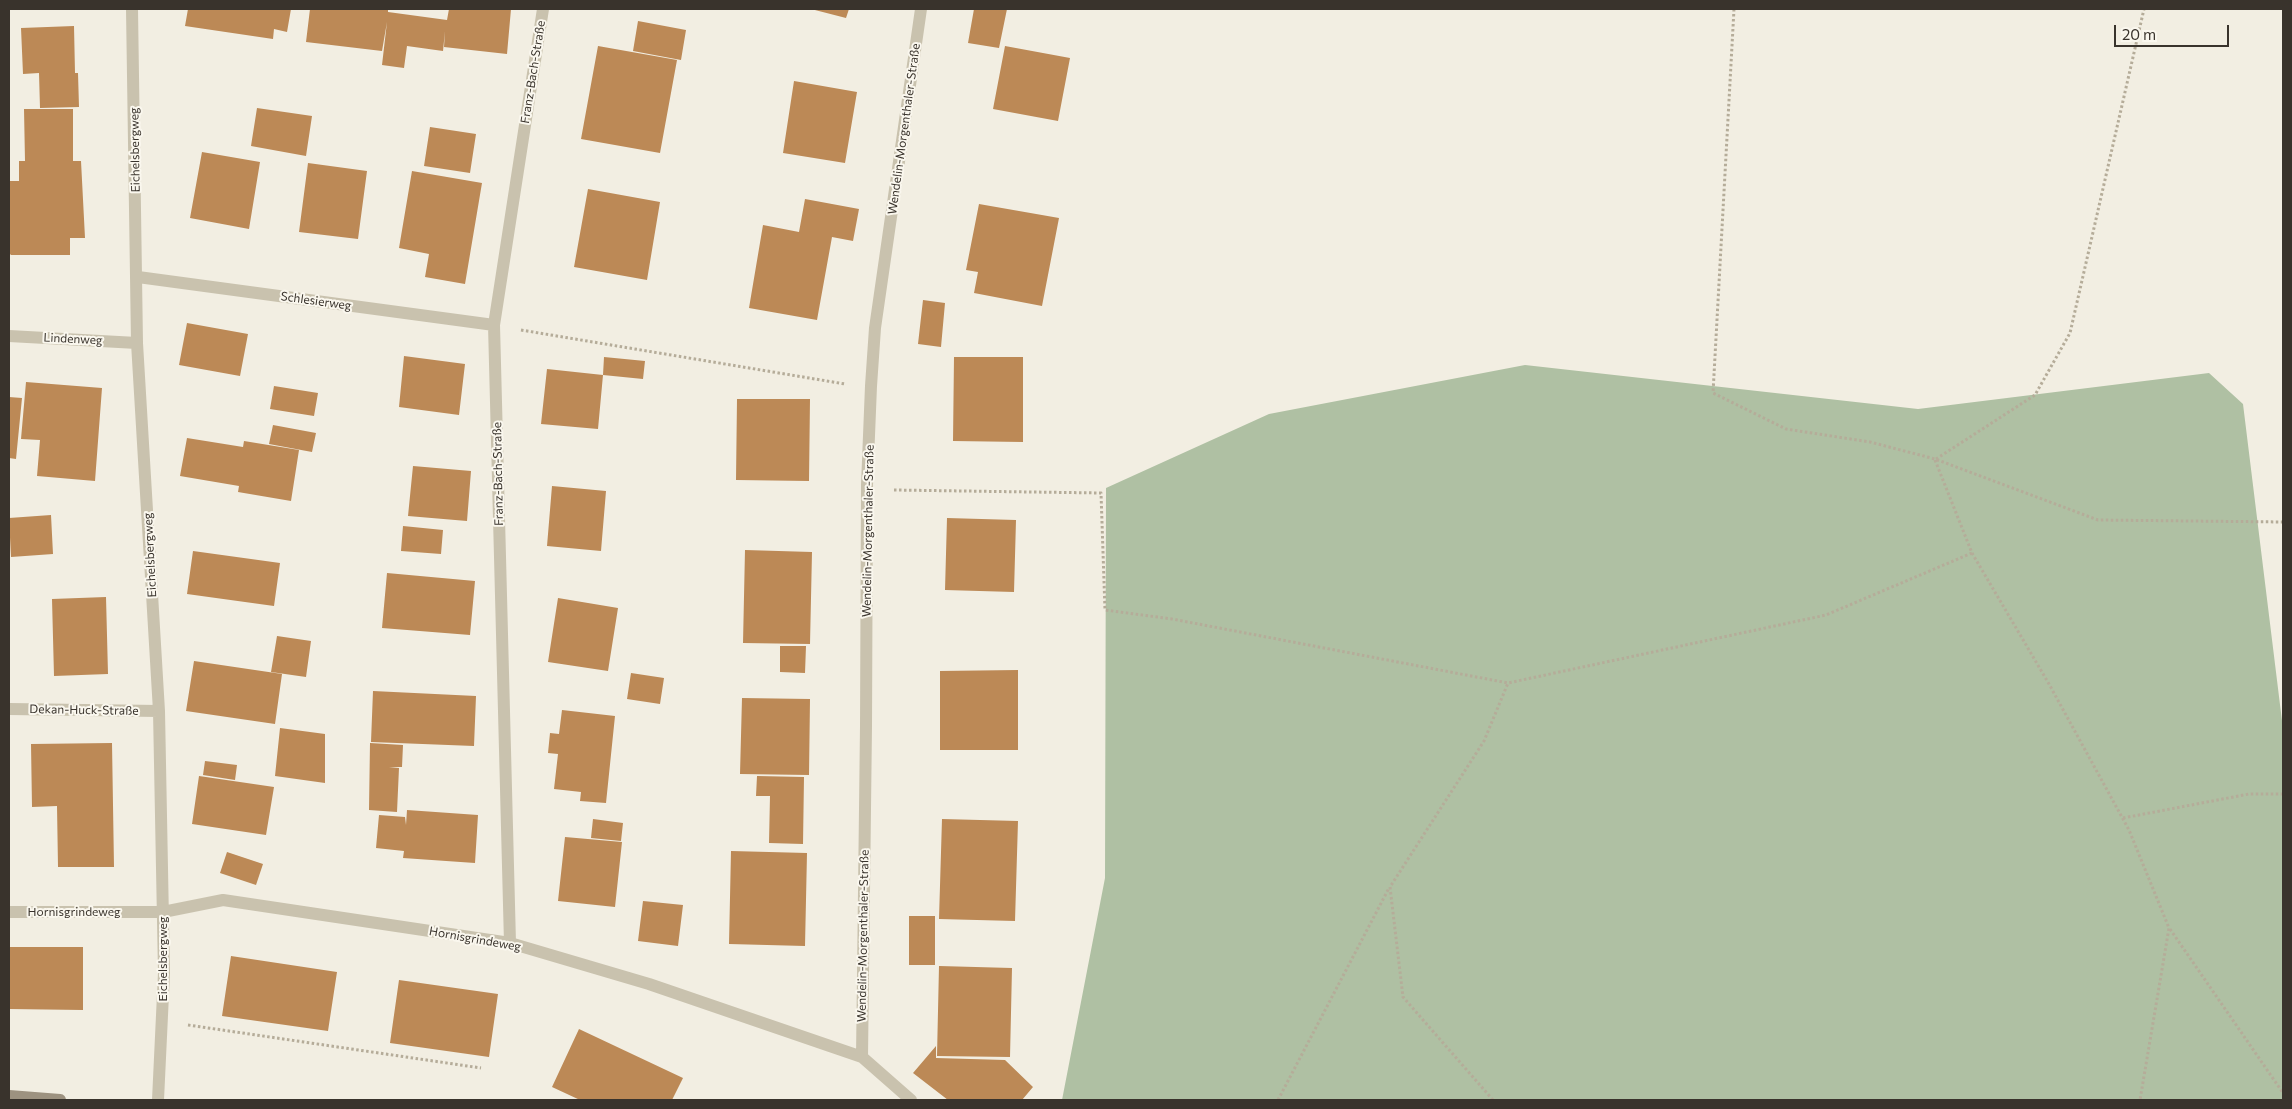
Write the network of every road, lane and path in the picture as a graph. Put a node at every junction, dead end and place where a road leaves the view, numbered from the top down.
1 (132, 9) edge
2 (543, 9) edge
3 (921, 9) edge
4 (1734, 9) edge
5 (2144, 9) edge
6 (138, 277) junction
7 (494, 325) junction
8 (9, 336) edge
9 (138, 343) junction
10 (871, 386) junction
11 (1935, 460) junction
12 (867, 490) junction
13 (2283, 522) edge
14 (1972, 553) junction
15 (1508, 683) junction
16 (9, 710) edge
17 (159, 711) junction
18 (2283, 794) edge
19 (2123, 818) junction
20 (1390, 887) junction
21 (9, 912) edge
22 (163, 912) junction
23 (2169, 928) junction
24 (510, 942) junction
25 (163, 1021) junction
26 (862, 1057) junction
27 (481, 1068) dead end
28 (2283, 1093) edge
29 (9, 1096) edge
30 (60, 1100) edge
31 (158, 1100) edge
32 (911, 1100) edge
33 (1278, 1100) edge
34 (1493, 1100) edge
35 (2140, 1100) edge

1 - 6 street, Eichelsbergweg
2 - 7 street, Franz-Bach-Straße
3 - 10 street, Wendelin-Morgenthaler-Straße
4 - 11 path
5 - 11 path
6 - 7 street, Schlesierweg
6 - 9 street, Eichelsbergweg
7 - 10 path
7 - 24 street, Franz-Bach-Straße
8 - 9 street, Lindenweg
9 - 17 street, Eichelsbergweg
10 - 12 street, Wendelin-Morgenthaler-Straße
11 - 13 path
11 - 14 path
12 - 15 path
12 - 26 street, Wendelin-Morgenthaler-Straße
14 - 15 path
14 - 19 path
15 - 20 path
16 - 17 street, Dekan-Huck-Straße
17 - 22 street, Eichelsbergweg
18 - 19 path
19 - 23 path
20 - 33 path
20 - 34 path
21 - 22 street, Hornisgrindeweg
22 - 24 street, Hornisgrindeweg
22 - 25 street, Eichelsbergweg
23 - 28 path
23 - 35 path
24 - 26 street, Hornisgrindeweg
25 - 27 path
25 - 31 street, Eichelsbergweg
26 - 32 street, Hornisgrindeweg
29 - 30 main road

